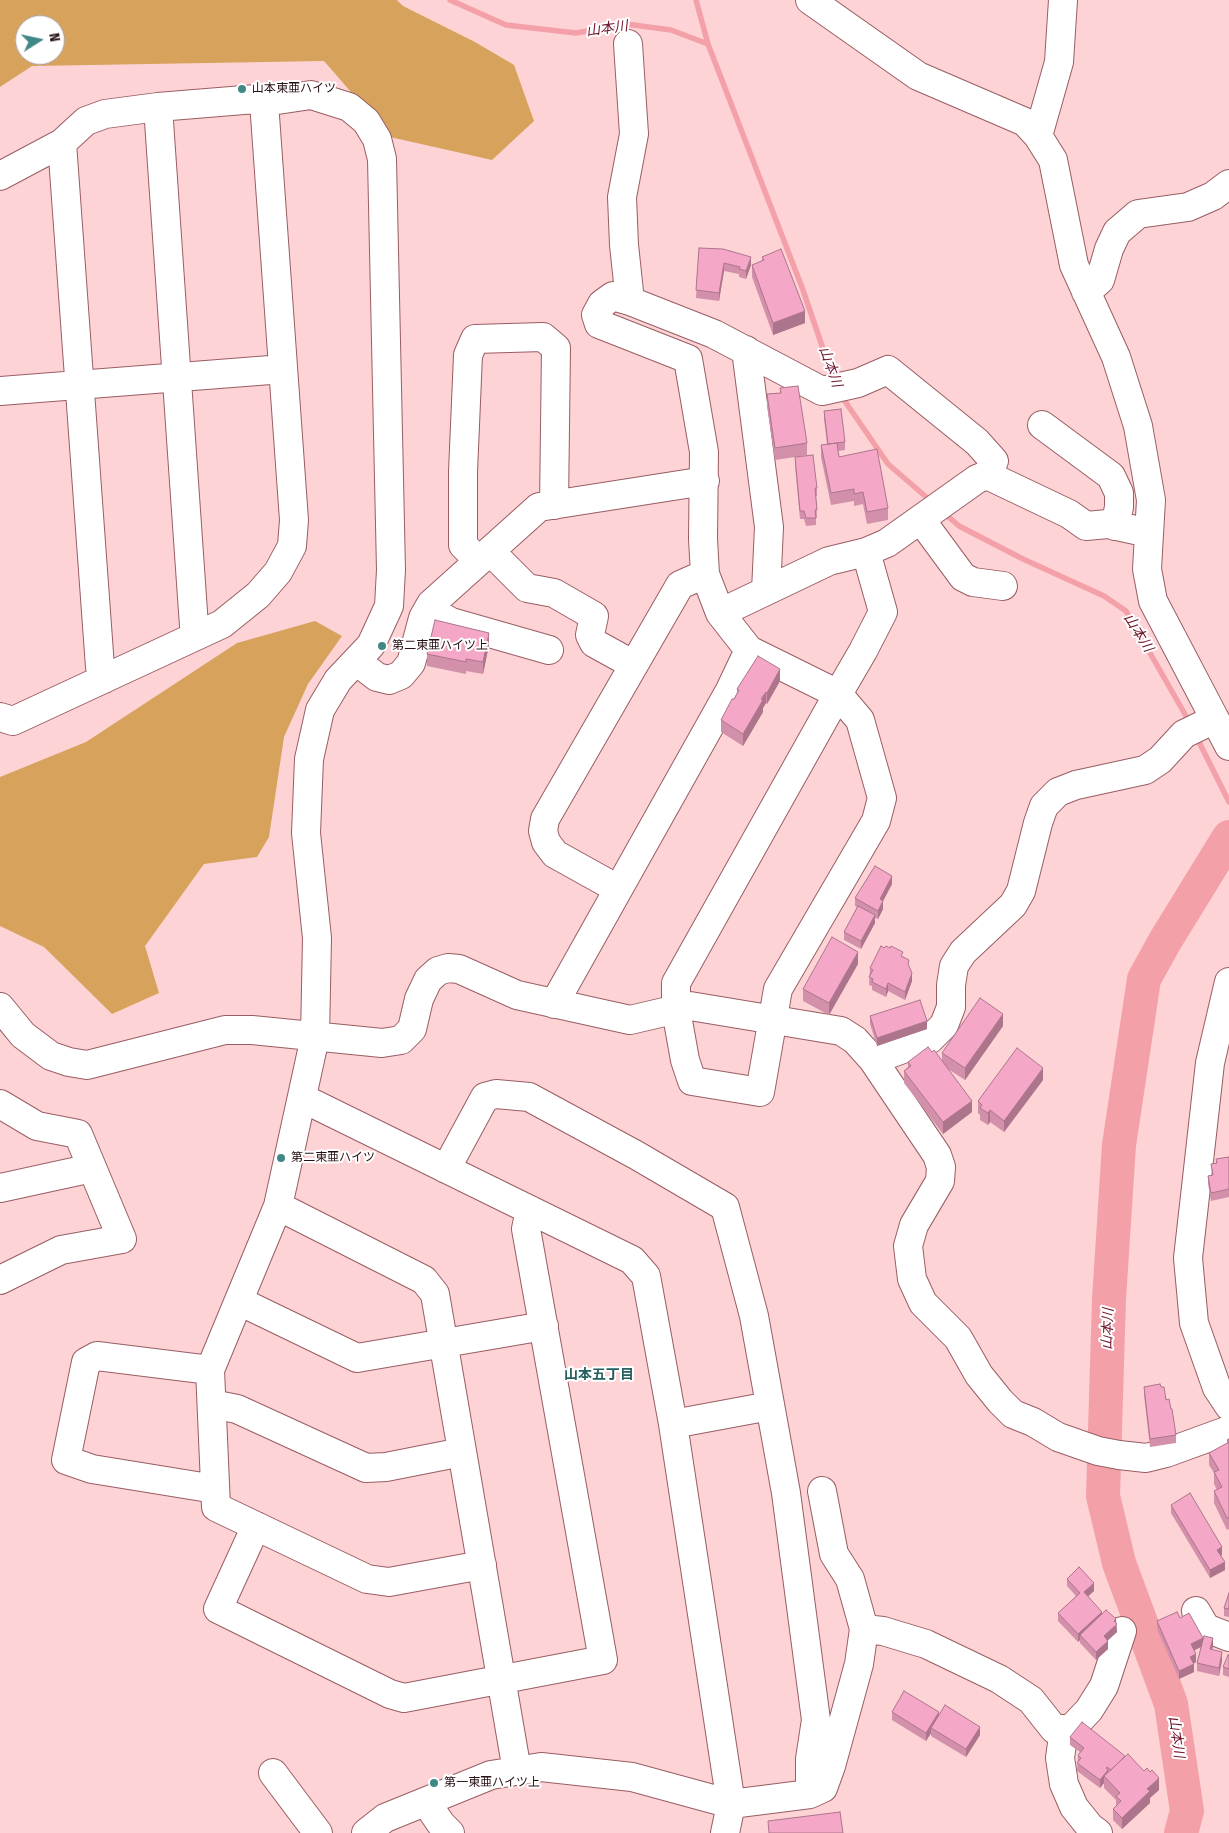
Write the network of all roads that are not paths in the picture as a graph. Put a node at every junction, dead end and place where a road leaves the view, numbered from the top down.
1 (1063, 0) edge
2 (815, 2) edge
3 (628, 44) dead end
4 (264, 102) junction
5 (158, 107) junction
6 (1038, 136) junction
7 (62, 143) junction
8 (0, 176) edge
9 (1229, 184) edge
10 (1086, 292) junction
11 (630, 301) junction
12 (746, 350) junction
13 (283, 369) junction
14 (177, 377) junction
15 (80, 384) junction
16 (0, 391) edge
17 (1042, 425) dead end
18 (987, 475) junction
19 (705, 481) junction
20 (554, 505) junction
21 (937, 508) junction
22 (1115, 526) junction
23 (1149, 533) junction
24 (866, 552) junction
25 (485, 556) junction
26 (705, 574) junction
27 (1003, 586) dead end
28 (766, 591) junction
29 (428, 610) junction
30 (720, 613) junction
31 (197, 635) junction
32 (549, 650) dead end
33 (750, 650) junction
34 (356, 661) junction
35 (634, 665) junction
36 (104, 679) junction
37 (838, 694) junction
38 (0, 717) edge
39 (1215, 719) junction
40 (1229, 746) edge
41 (618, 889) junction
42 (1229, 982) edge
43 (554, 1004) junction
44 (0, 1007) edge
45 (676, 1010) junction
46 (772, 1019) junction
47 (315, 1037) junction
48 (874, 1060) junction
49 (302, 1098) junction
50 (0, 1104) edge
51 (92, 1168) junction
52 (446, 1169) junction
53 (0, 1188) edge
54 (278, 1206) junction
55 (530, 1210) junction
56 (0, 1280) edge
57 (239, 1300) junction
58 (544, 1326) junction
59 (444, 1344) junction
60 (210, 1370) junction
61 (212, 1404) junction
62 (770, 1406) junction
63 (1229, 1406) edge
64 (673, 1424) junction
65 (1229, 1430) edge
66 (462, 1452) junction
67 (215, 1489) junction
68 (822, 1491) dead end
69 (256, 1526) junction
70 (482, 1565) junction
71 (1196, 1611) dead end
72 (864, 1629) junction
73 (1122, 1631) dead end
74 (1229, 1637) edge
75 (501, 1678) junction
76 (1064, 1729) junction
77 (517, 1771) junction
78 (273, 1773) dead end
79 (810, 1794) junction
80 (426, 1802) junction
81 (731, 1804) junction
82 (318, 1833) edge
83 (366, 1833) edge
84 (450, 1833) edge
85 (725, 1833) edge
86 (1098, 1833) edge

1 - 6 street
2 - 6 street
3 - 11 street
4 - 5 street
4 - 13 street
4 - 34 street
5 - 7 street
5 - 14 street
6 - 10 street
7 - 8 street
7 - 15 street
9 - 10 street
10 - 23 street
11 - 12 street
11 - 19 street
12 - 18 street
12 - 28 street
13 - 14 street
13 - 31 street
14 - 15 street
14 - 31 street
15 - 16 street
15 - 36 street
17 - 22 street
18 - 21 street
18 - 22 street
19 - 20 street
19 - 26 street
20 - 25 street
20 - 25 street
21 - 24 street
21 - 27 street
22 - 23 street
23 - 39 street
24 - 28 street
24 - 37 street
25 - 29 street
25 - 35 street
26 - 30 street
26 - 35 street
28 - 30 street
29 - 32 street
29 - 34 street
30 - 33 street
31 - 36 street
33 - 37 street
33 - 41 street
34 - 47 street
35 - 41 street
36 - 38 street
37 - 45 street
37 - 46 street
39 - 40 street
39 - 48 street
41 - 43 street
42 - 63 street
43 - 45 street
43 - 47 street
44 - 47 street
45 - 46 street
45 - 46 street
46 - 48 street
47 - 49 street
48 - 65 street
49 - 52 street
49 - 54 street
50 - 51 street
51 - 53 street
51 - 56 street
52 - 55 street
52 - 62 street
54 - 57 street
54 - 59 street
55 - 58 street
55 - 64 street
57 - 59 street
57 - 60 street
58 - 59 street
58 - 75 street
59 - 66 street
60 - 61 street
60 - 67 street
61 - 66 street
61 - 67 street
62 - 64 street
62 - 79 street
64 - 81 street
66 - 70 street
67 - 69 street
68 - 72 street
69 - 70 street
69 - 75 street
70 - 75 street
71 - 74 street
72 - 76 street
72 - 79 street
73 - 76 street
75 - 77 street
76 - 86 street
77 - 80 street
77 - 81 street
78 - 82 street
79 - 81 street
80 - 83 street
80 - 84 street
81 - 85 street

